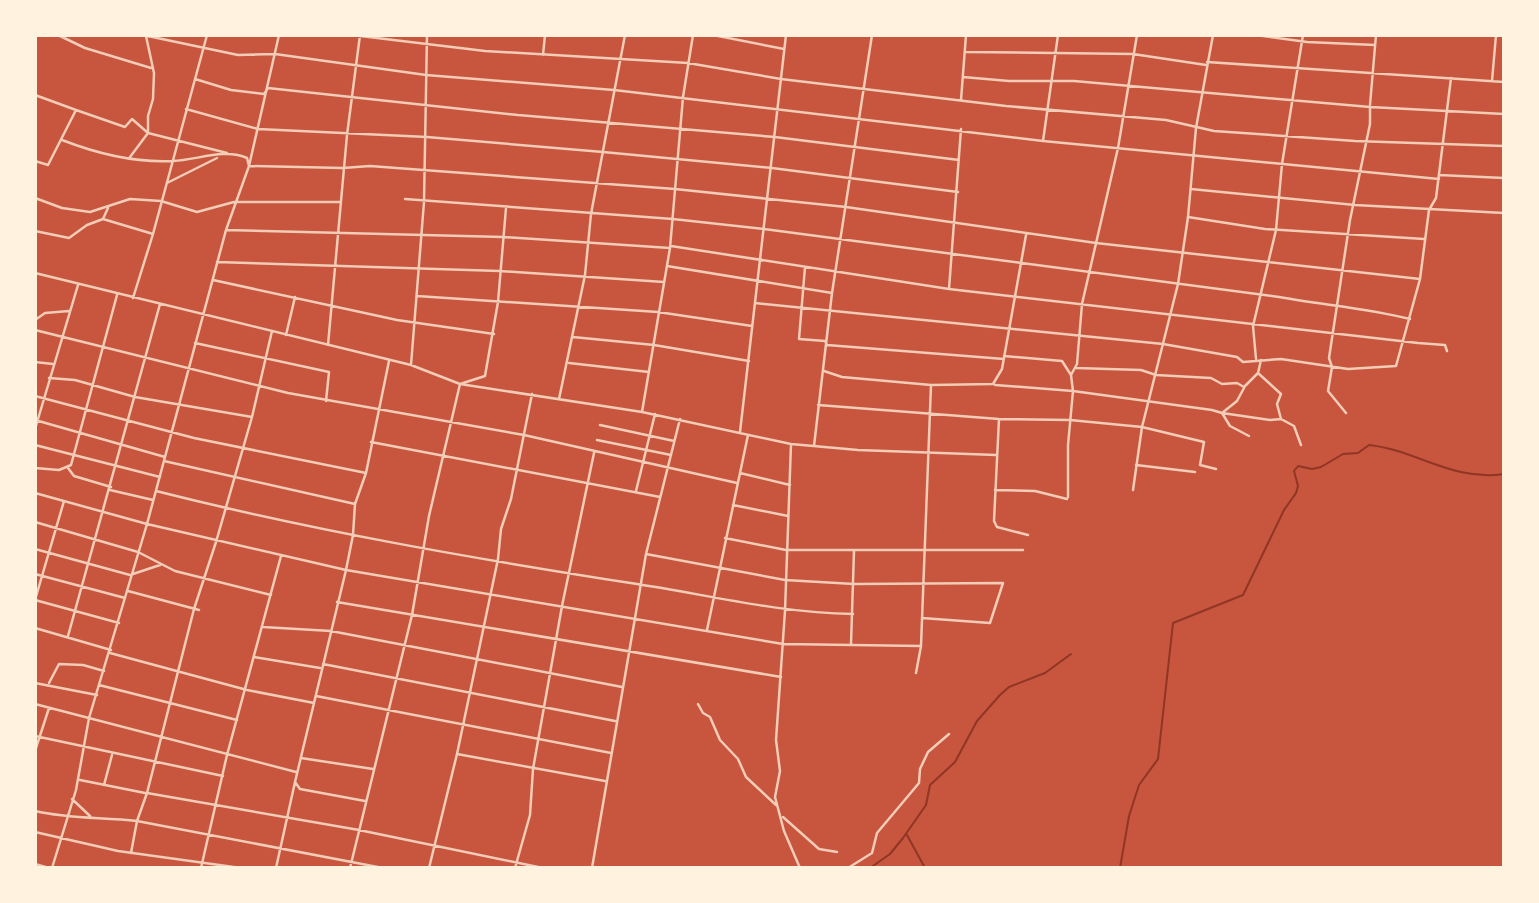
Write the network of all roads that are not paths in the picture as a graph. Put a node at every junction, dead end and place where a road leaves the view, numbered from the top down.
1 (58, 35) edge
2 (207, 35) edge
3 (279, 35) edge
4 (352, 35) edge
5 (427, 35) edge
6 (545, 35) edge
7 (625, 35) edge
8 (693, 35) edge
9 (713, 35) edge
10 (786, 35) edge
11 (872, 35) edge
12 (966, 35) edge
13 (1058, 35) edge
14 (1137, 35) edge
15 (1213, 35) edge
16 (1256, 35) edge
17 (1303, 35) edge
18 (1376, 35) edge
19 (1495, 35) edge
20 (144, 36) edge
21 (360, 36) edge
22 (1301, 41) junction
23 (429, 44) junction
24 (1375, 45) junction
25 (204, 49) junction
26 (784, 49) junction
27 (1056, 51) junction
28 (966, 52) junction
29 (275, 54) junction
30 (1133, 54) junction
31 (543, 55) junction
32 (620, 57) junction
33 (688, 63) junction
34 (1207, 63) junction
35 (354, 66) junction
36 (151, 68) junction
37 (1296, 70) junction
38 (426, 75) junction
39 (1371, 75) junction
40 (963, 77) junction
41 (1451, 78) junction
42 (195, 79) junction
43 (781, 79) junction
44 (1492, 82) junction
45 (1504, 82) edge
46 (1052, 83) junction
47 (1127, 86) junction
48 (268, 88) junction
49 (864, 89) junction
50 (614, 90) junction
51 (1201, 93) junction
52 (35, 95) edge
53 (351, 96) junction
54 (683, 97) junction
55 (961, 100) junction
56 (1292, 100) junction
57 (426, 104) junction
58 (1370, 106) junction
59 (779, 108) junction
60 (1048, 109) junction
61 (1446, 109) junction
62 (76, 110) junction
63 (186, 110) junction
64 (1504, 114) edge
65 (1122, 115) junction
66 (860, 119) junction
67 (609, 122) junction
68 (681, 128) junction
69 (1196, 128) junction
70 (258, 129) junction
71 (961, 129) dead end
72 (148, 133) junction
73 (347, 135) junction
74 (1287, 135) junction
75 (427, 137) junction
76 (775, 137) junction
77 (62, 139) junction
78 (177, 139) junction
79 (1043, 141) junction
80 (1367, 141) junction
81 (1443, 143) junction
82 (1504, 146) edge
83 (855, 148) junction
84 (1118, 148) junction
85 (603, 152) junction
86 (227, 153) junction
87 (220, 156) junction
88 (1192, 157) junction
89 (129, 158) junction
90 (678, 160) junction
91 (959, 160) junction
92 (35, 161) edge
93 (170, 162) junction
94 (1282, 164) junction
95 (249, 166) junction
96 (772, 168) junction
97 (343, 169) junction
98 (425, 169) junction
99 (1360, 172) junction
100 (1439, 177) junction
101 (1504, 177) edge
102 (851, 178) junction
103 (167, 183) junction
104 (597, 183) junction
105 (675, 189) junction
106 (1191, 189) junction
107 (958, 192) junction
108 (1280, 196) junction
109 (35, 198) edge
110 (405, 199) dead end
111 (768, 199) junction
112 (161, 201) junction
113 (233, 202) junction
114 (340, 202) junction
115 (424, 202) junction
116 (1355, 205) junction
117 (846, 207) junction
118 (108, 208) junction
119 (506, 208) junction
120 (1429, 210) junction
121 (1504, 213) edge
122 (591, 214) junction
123 (1188, 217) junction
124 (103, 219) junction
125 (673, 219) junction
126 (956, 223) junction
127 (764, 229) junction
128 (226, 230) junction
129 (1276, 230) junction
130 (35, 231) edge
131 (338, 231) junction
132 (1026, 233) junction
133 (153, 234) junction
134 (422, 234) junction
135 (1348, 236) junction
136 (503, 237) junction
137 (842, 239) junction
138 (1424, 239) junction
139 (587, 241) junction
140 (1096, 243) junction
141 (670, 247) junction
142 (1183, 253) junction
143 (953, 256) junction
144 (761, 259) junction
145 (218, 262) junction
146 (1269, 262) junction
147 (1022, 264) junction
148 (336, 265) junction
149 (667, 266) junction
150 (804, 267) junction
151 (419, 268) junction
152 (500, 271) junction
153 (836, 272) junction
154 (1088, 272) junction
155 (1343, 272) junction
156 (35, 273) edge
157 (585, 275) junction
158 (1420, 279) junction
159 (213, 280) junction
160 (664, 282) junction
161 (758, 282) junction
162 (1178, 284) junction
163 (78, 285) junction
164 (803, 288) junction
165 (949, 289) junction
166 (832, 293) junction
167 (117, 294) junction
168 (417, 296) junction
169 (1261, 296) junction
170 (295, 297) junction
171 (1013, 297) junction
172 (133, 298) junction
173 (498, 303) junction
174 (755, 303) junction
175 (160, 304) junction
176 (1082, 304) junction
177 (331, 305) junction
178 (579, 307) junction
179 (1338, 307) junction
180 (802, 308) junction
181 (69, 311) junction
182 (831, 311) junction
183 (658, 312) junction
184 (202, 314) junction
185 (1170, 315) junction
186 (1410, 319) junction
187 (35, 320) edge
188 (415, 323) junction
189 (753, 326) junction
190 (1253, 326) junction
191 (1008, 329) junction
192 (35, 330) edge
193 (272, 331) junction
194 (1332, 333) junction
195 (494, 334) junction
196 (286, 335) junction
197 (1078, 335) junction
198 (573, 337) junction
199 (61, 338) junction
200 (1403, 341) junction
201 (195, 343) junction
202 (1163, 344) junction
203 (328, 345) junction
204 (654, 345) junction
205 (827, 345) junction
206 (104, 348) junction
207 (1447, 351) dead end
208 (265, 358) junction
209 (1004, 358) junction
210 (145, 359) junction
211 (389, 360) junction
212 (1256, 360) junction
213 (1261, 360) junction
214 (749, 361) junction
215 (35, 362) edge
216 (568, 363) junction
217 (53, 364) junction
218 (411, 365) junction
219 (1332, 367) junction
220 (1076, 368) junction
221 (188, 370) junction
222 (824, 371) junction
223 (649, 372) junction
224 (1258, 373) junction
225 (1070, 375) junction
226 (1156, 375) junction
227 (49, 378) junction
228 (460, 384) junction
229 (993, 384) junction
230 (94, 385) junction
231 (931, 385) junction
232 (259, 386) junction
233 (1244, 387) junction
234 (1073, 390) junction
235 (532, 394) junction
236 (35, 396) edge
237 (135, 397) junction
238 (44, 398) junction
239 (559, 399) junction
240 (1149, 400) junction
241 (326, 401) junction
242 (818, 405) junction
243 (179, 406) junction
244 (88, 410) junction
245 (642, 411) junction
246 (378, 412) junction
247 (931, 413) junction
248 (1222, 413) junction
249 (1346, 413) dead end
250 (655, 414) junction
251 (252, 417) junction
252 (999, 418) junction
253 (680, 419) junction
254 (1281, 419) junction
255 (128, 420) junction
256 (1070, 420) junction
257 (36, 421) edge
258 (452, 425) junction
259 (600, 425) dead end
260 (1142, 427) junction
261 (35, 429) edge
262 (81, 432) junction
263 (172, 433) junction
264 (740, 433) junction
265 (524, 435) junction
266 (748, 435) junction
267 (650, 436) junction
268 (1249, 436) dead end
269 (597, 440) dead end
270 (674, 441) junction
271 (371, 442) junction
272 (122, 443) junction
273 (791, 443) junction
274 (35, 445) edge
275 (1301, 445) dead end
276 (814, 446) junction
277 (243, 447) junction
278 (647, 450) junction
279 (928, 452) junction
280 (594, 453) junction
281 (74, 454) junction
282 (444, 455) junction
283 (671, 455) junction
284 (996, 455) junction
285 (164, 459) junction
286 (643, 463) junction
287 (117, 465) junction
288 (1136, 465) junction
289 (35, 468) edge
290 (68, 468) junction
291 (517, 468) junction
292 (667, 468) junction
293 (1216, 469) dead end
294 (1195, 472) dead end
295 (366, 473) junction
296 (740, 473) junction
297 (160, 477) junction
298 (233, 477) junction
299 (589, 482) junction
300 (737, 483) junction
301 (790, 485) junction
302 (110, 489) junction
303 (994, 489) junction
304 (1133, 490) dead end
305 (156, 491) junction
306 (636, 491) junction
307 (35, 493) edge
308 (660, 497) junction
309 (153, 500) junction
310 (64, 501) junction
311 (355, 505) junction
312 (732, 505) junction
313 (227, 508) junction
314 (105, 513) junction
315 (788, 516) junction
316 (35, 522) edge
317 (146, 524) junction
318 (54, 527) junction
319 (353, 535) junction
320 (1028, 535) dead end
321 (725, 538) junction
322 (93, 540) junction
323 (425, 547) junction
324 (35, 549) edge
325 (786, 550) junction
326 (1023, 550) dead end
327 (854, 551) junction
328 (924, 551) junction
329 (138, 552) junction
330 (48, 553) junction
331 (646, 554) junction
332 (281, 556) junction
333 (498, 559) junction
334 (86, 563) junction
335 (160, 565) junction
336 (720, 567) junction
337 (345, 570) junction
338 (35, 574) edge
339 (570, 574) junction
340 (130, 575) junction
341 (42, 576) junction
342 (204, 579) junction
343 (785, 580) junction
344 (418, 582) junction
345 (641, 584) junction
346 (854, 584) junction
347 (922, 584) junction
348 (80, 586) junction
349 (127, 590) junction
350 (491, 594) junction
351 (271, 595) junction
352 (125, 598) junction
353 (714, 599) junction
354 (35, 600) edge
355 (338, 603) junction
356 (562, 606) junction
357 (194, 609) junction
358 (199, 610) dead end
359 (75, 611) junction
360 (785, 611) junction
361 (853, 614) junction
362 (412, 615) junction
363 (636, 618) junction
364 (922, 618) junction
365 (119, 622) junction
366 (263, 627) junction
367 (35, 628) edge
368 (484, 628) junction
369 (331, 631) junction
370 (707, 632) junction
371 (68, 636) junction
372 (556, 642) junction
373 (783, 644) junction
374 (851, 644) junction
375 (921, 646) junction
376 (404, 647) junction
377 (111, 652) junction
378 (628, 653) junction
379 (254, 657) junction
380 (477, 660) junction
381 (322, 666) junction
382 (104, 671) junction
383 (180, 672) junction
384 (916, 673) dead end
385 (550, 675) junction
386 (781, 677) junction
387 (396, 678) junction
388 (35, 683) edge
389 (49, 683) junction
390 (99, 685) junction
391 (622, 687) junction
392 (247, 690) junction
393 (470, 693) junction
394 (97, 695) junction
395 (316, 696) junction
396 (314, 703) junction
397 (35, 704) edge
398 (171, 704) junction
399 (698, 704) dead end
400 (545, 707) junction
401 (49, 708) junction
402 (390, 710) junction
403 (89, 718) junction
404 (237, 720) junction
405 (616, 721) junction
406 (463, 725) junction
407 (949, 734) dead end
408 (37, 737) edge
409 (161, 738) junction
410 (540, 739) junction
411 (81, 748) junction
412 (35, 751) edge
413 (611, 753) junction
414 (457, 754) junction
415 (112, 755) junction
416 (227, 755) junction
417 (301, 758) junction
418 (156, 763) junction
419 (373, 769) junction
420 (533, 769) junction
421 (296, 772) junction
422 (223, 776) junction
423 (78, 780) junction
424 (607, 781) junction
425 (295, 782) junction
426 (103, 785) junction
427 (146, 793) junction
428 (72, 799) junction
429 (365, 801) junction
430 (776, 805) junction
431 (216, 806) junction
432 (35, 811) edge
433 (90, 817) junction
434 (783, 817) junction
435 (66, 818) junction
436 (287, 818) junction
437 (137, 821) junction
438 (359, 830) junction
439 (35, 832) edge
440 (208, 835) junction
441 (62, 839) junction
442 (435, 847) junction
443 (280, 849) junction
444 (837, 852) dead end
445 (131, 853) junction
446 (203, 862) junction
447 (352, 862) junction
448 (35, 864) edge
449 (516, 866) edge
450 (51, 868) edge
451 (201, 868) edge
452 (240, 868) edge
453 (276, 868) edge
454 (351, 868) edge
455 (383, 868) edge
456 (429, 868) edge
457 (543, 868) edge
458 (592, 868) edge
459 (800, 868) edge
460 (848, 868) edge

1 - 36 street
2 - 25 street
3 - 29 street
4 - 21 street
5 - 23 street
6 - 31 street
7 - 32 street
8 - 33 street
9 - 26 street
10 - 26 street
11 - 49 street
12 - 28 street
13 - 27 street
14 - 30 street
15 - 34 street
16 - 22 street
17 - 22 street
18 - 24 street
19 - 44 street
20 - 25 street
20 - 36 street
21 - 23 street
21 - 35 street
22 - 24 street
22 - 37 street
23 - 31 street
23 - 38 street
24 - 39 street
25 - 29 street
25 - 42 street
26 - 43 street
27 - 28 street
27 - 30 street
27 - 46 street
28 - 40 street
29 - 35 street
29 - 48 street
30 - 34 street
30 - 47 street
31 - 32 street
32 - 33 street
32 - 50 street
33 - 43 street
33 - 54 street
34 - 37 street
34 - 51 street
35 - 38 street
35 - 53 street
36 - 72 street
37 - 39 street
37 - 56 street
38 - 50 street
38 - 57 street
39 - 41 street
39 - 58 street
40 - 46 street
40 - 55 street
41 - 44 street
41 - 61 street
42 - 48 street
42 - 63 street
43 - 49 street
43 - 59 street
44 - 45 street
46 - 47 street
46 - 60 street
47 - 51 street
47 - 65 street
48 - 53 street
48 - 70 street
49 - 55 street
49 - 66 street
50 - 54 street
50 - 67 street
51 - 56 street
51 - 69 street
52 - 62 street
53 - 57 street
53 - 73 street
54 - 59 street
54 - 68 street
55 - 60 street
56 - 58 street
56 - 74 street
57 - 67 street
57 - 75 street
58 - 61 street
58 - 80 street
59 - 66 street
59 - 76 street
60 - 65 street
60 - 79 street
61 - 64 street
61 - 81 street
62 - 72 street
62 - 77 street
63 - 70 street
63 - 78 street
65 - 69 street
65 - 84 street
66 - 79 street
66 - 83 street
67 - 68 street
67 - 85 street
68 - 76 street
68 - 90 street
69 - 74 street
69 - 88 street
70 - 73 street
70 - 95 street
71 - 91 street
72 - 78 street
72 - 89 street
73 - 75 street
73 - 97 street
74 - 80 street
74 - 94 street
75 - 85 street
75 - 98 street
76 - 83 street
76 - 96 street
77 - 89 street
77 - 92 street
78 - 86 street
78 - 93 street
79 - 84 street
80 - 81 street
80 - 99 street
81 - 82 street
81 - 100 street
83 - 91 street
83 - 102 street
84 - 88 street
84 - 140 street
85 - 90 street
85 - 104 street
86 - 87 street
86 - 95 street
87 - 93 street
87 - 103 street
88 - 94 street
88 - 106 street
89 - 93 street
90 - 96 street
90 - 105 street
91 - 107 street
93 - 103 street
94 - 99 street
94 - 108 street
95 - 97 street
95 - 113 street
96 - 102 street
96 - 111 street
97 - 98 street
97 - 114 street
98 - 104 street
98 - 115 street
99 - 100 street
99 - 116 street
100 - 101 street
100 - 120 street
102 - 107 street
102 - 117 street
103 - 112 street
104 - 105 street
104 - 122 street
105 - 111 street
105 - 125 street
106 - 108 street
106 - 123 street
107 - 126 street
108 - 116 street
108 - 129 street
109 - 118 street
110 - 115 street
111 - 117 street
111 - 127 street
112 - 113 street
112 - 118 street
112 - 133 street
113 - 114 street
113 - 128 street
114 - 131 street
115 - 119 street
115 - 134 street
116 - 120 street
116 - 135 street
117 - 126 street
117 - 137 street
118 - 124 street
119 - 122 street
119 - 136 street
120 - 121 street
120 - 138 street
122 - 125 street
122 - 139 street
123 - 129 street
123 - 142 street
124 - 130 street
124 - 133 street
125 - 127 street
125 - 141 street
126 - 132 street
126 - 143 street
127 - 137 street
127 - 144 street
128 - 131 street
128 - 145 street
129 - 135 street
129 - 146 street
131 - 134 street
131 - 148 street
132 - 140 street
132 - 147 street
133 - 172 street
134 - 136 street
134 - 151 street
135 - 138 street
135 - 155 street
136 - 139 street
136 - 152 street
137 - 143 street
137 - 153 street
138 - 158 street
139 - 141 street
139 - 157 street
140 - 142 street
140 - 154 street
141 - 144 street
141 - 149 street
142 - 146 street
142 - 162 street
143 - 147 street
143 - 165 street
144 - 150 street
144 - 161 street
145 - 148 street
145 - 159 street
146 - 155 street
146 - 169 street
147 - 154 street
147 - 171 street
148 - 151 street
148 - 177 street
149 - 160 street
149 - 161 street
150 - 153 street
150 - 164 street
151 - 152 street
151 - 168 street
152 - 157 street
152 - 173 street
153 - 165 street
153 - 166 street
154 - 162 street
154 - 176 street
155 - 158 street
155 - 179 street
156 - 163 street
157 - 160 street
157 - 178 street
158 - 186 street
159 - 170 street
159 - 184 street
160 - 183 street
161 - 164 street
161 - 174 street
162 - 169 street
162 - 185 street
163 - 167 street
163 - 181 street
164 - 166 street
164 - 180 street
165 - 171 street
166 - 182 street
167 - 172 street
167 - 206 street
168 - 173 street
168 - 188 street
169 - 179 street
169 - 190 street
170 - 177 street
170 - 196 street
171 - 176 street
171 - 191 street
172 - 175 street
173 - 178 street
173 - 195 street
174 - 180 street
174 - 189 street
175 - 184 street
175 - 210 street
176 - 185 street
176 - 197 street
177 - 188 street
177 - 203 street
178 - 183 street
178 - 198 street
179 - 186 street
179 - 194 street
180 - 182 street
180 - 205 street
181 - 187 street
181 - 199 street
182 - 191 street
182 - 205 street
183 - 189 street
183 - 204 street
184 - 193 street
184 - 201 street
185 - 190 street
185 - 202 street
186 - 200 street
188 - 195 street
188 - 218 street
189 - 214 street
190 - 194 street
190 - 212 street
191 - 197 street
191 - 209 street
192 - 199 street
193 - 196 street
193 - 208 street
194 - 200 street
194 - 219 street
195 - 228 street
196 - 203 street
197 - 202 street
197 - 220 street
198 - 204 street
198 - 216 street
199 - 206 street
199 - 217 street
200 - 207 street
200 - 219 street
201 - 208 street
201 - 221 street
202 - 212 street
202 - 226 street
203 - 211 street
204 - 214 street
204 - 223 street
205 - 209 street
205 - 222 street
206 - 210 street
206 - 230 street
208 - 232 street
208 - 241 street
209 - 225 street
209 - 229 street
210 - 221 street
210 - 237 street
211 - 218 street
211 - 246 street
212 - 213 street
213 - 219 street
213 - 224 street
214 - 264 street
215 - 217 street
216 - 223 street
216 - 239 street
217 - 227 street
218 - 228 street
219 - 249 street
220 - 225 street
220 - 226 street
221 - 232 street
221 - 243 street
222 - 231 street
222 - 242 street
223 - 245 street
224 - 233 street
224 - 254 street
225 - 234 street
226 - 233 street
226 - 240 street
227 - 230 street
227 - 238 street
228 - 235 street
228 - 258 street
229 - 231 street
229 - 234 street
230 - 237 street
230 - 244 street
231 - 247 street
232 - 241 street
232 - 251 street
233 - 248 street
234 - 240 street
234 - 256 street
235 - 239 street
235 - 265 street
236 - 238 street
237 - 243 street
237 - 255 street
238 - 244 street
238 - 257 street
239 - 245 street
240 - 248 street
240 - 260 street
241 - 246 street
242 - 247 street
242 - 276 street
243 - 251 street
243 - 263 street
244 - 255 street
244 - 262 street
245 - 250 street
246 - 258 street
246 - 271 street
247 - 252 street
247 - 279 street
248 - 254 street
248 - 268 street
250 - 253 street
250 - 267 street
251 - 277 street
252 - 256 street
252 - 284 street
253 - 264 street
253 - 270 street
254 - 275 street
255 - 263 street
255 - 272 street
256 - 260 street
256 - 303 street
257 - 261 street
257 - 262 street
258 - 265 street
258 - 282 street
259 - 267 street
260 - 288 street
260 - 293 street
262 - 272 street
262 - 281 street
263 - 277 street
263 - 285 street
264 - 266 street
265 - 280 street
265 - 291 street
266 - 273 street
266 - 296 street
267 - 270 street
267 - 278 street
269 - 278 street
270 - 283 street
271 - 282 street
271 - 295 street
272 - 285 street
272 - 287 street
273 - 276 street
273 - 301 street
274 - 281 street
276 - 279 street
277 - 295 street
277 - 298 street
278 - 283 street
278 - 286 street
279 - 284 street
279 - 328 street
280 - 286 street
280 - 299 street
281 - 287 street
281 - 290 street
282 - 291 street
282 - 323 street
283 - 292 street
284 - 303 street
285 - 297 street
285 - 298 street
286 - 292 street
286 - 306 street
287 - 297 street
287 - 302 street
288 - 294 street
288 - 304 street
289 - 290 street
290 - 302 street
291 - 299 street
291 - 333 street
292 - 300 street
292 - 308 street
295 - 311 street
296 - 300 street
296 - 301 street
297 - 305 street
298 - 311 street
298 - 313 street
299 - 306 street
299 - 339 street
300 - 312 street
301 - 315 street
302 - 309 street
302 - 314 street
303 - 320 street
305 - 309 street
305 - 313 street
306 - 308 street
307 - 310 street
308 - 331 street
309 - 317 street
310 - 314 street
310 - 318 street
311 - 319 street
312 - 315 street
312 - 321 street
313 - 319 street
313 - 342 street
314 - 317 street
314 - 322 street
315 - 325 street
316 - 318 street
317 - 329 street
317 - 332 street
318 - 322 street
318 - 330 street
319 - 323 street
319 - 337 street
321 - 325 street
321 - 336 street
322 - 329 street
322 - 334 street
323 - 333 street
323 - 344 street
324 - 330 street
325 - 327 street
325 - 343 street
326 - 328 street
327 - 328 street
327 - 346 street
328 - 347 street
329 - 335 street
329 - 340 street
330 - 334 street
330 - 341 street
331 - 336 street
331 - 345 street
332 - 337 street
332 - 351 street
333 - 339 street
333 - 350 street
334 - 340 street
334 - 348 street
335 - 340 street
335 - 342 street
336 - 343 street
336 - 353 street
337 - 344 street
337 - 355 street
338 - 341 street
339 - 345 street
339 - 356 street
340 - 349 street
341 - 348 street
341 - 354 street
342 - 351 street
342 - 357 street
343 - 346 street
343 - 360 street
344 - 350 street
344 - 362 street
345 - 353 street
345 - 363 street
346 - 347 street
346 - 361 street
347 - 364 street
347 - 364 street
348 - 352 street
348 - 359 street
349 - 352 street
349 - 357 street
350 - 356 street
350 - 368 street
351 - 366 street
352 - 365 street
353 - 360 street
353 - 370 street
354 - 359 street
355 - 362 street
355 - 369 street
356 - 363 street
356 - 372 street
357 - 358 street
357 - 383 street
359 - 365 street
359 - 371 street
360 - 361 street
360 - 373 street
361 - 374 street
362 - 368 street
362 - 376 street
363 - 370 street
363 - 378 street
364 - 375 street
365 - 377 street
366 - 369 street
366 - 379 street
367 - 371 street
368 - 372 street
368 - 380 street
369 - 376 street
369 - 381 street
370 - 373 street
371 - 377 street
372 - 378 street
372 - 385 street
373 - 374 street
373 - 386 street
374 - 375 street
375 - 384 street
376 - 380 street
376 - 387 street
377 - 382 street
377 - 383 street
378 - 386 street
378 - 391 street
379 - 381 street
379 - 392 street
380 - 385 street
380 - 393 street
381 - 387 street
381 - 395 street
382 - 389 street
382 - 390 street
383 - 392 street
383 - 398 street
385 - 391 street
385 - 400 street
386 - 430 street
387 - 393 street
387 - 402 street
388 - 389 street
389 - 394 street
390 - 394 street
390 - 398 street
391 - 405 street
392 - 396 street
392 - 404 street
393 - 400 street
393 - 406 street
394 - 403 street
395 - 396 street
395 - 402 street
396 - 417 street
397 - 401 street
398 - 404 street
398 - 409 street
399 - 430 street
400 - 405 street
400 - 410 street
401 - 403 street
401 - 408 street
402 - 406 street
402 - 419 street
403 - 409 street
403 - 411 street
404 - 416 street
405 - 413 street
406 - 410 street
406 - 414 street
407 - 460 street
408 - 411 street
408 - 412 street
409 - 416 street
409 - 418 street
410 - 413 street
410 - 420 street
411 - 415 street
411 - 423 street
413 - 424 street
414 - 420 street
414 - 442 street
415 - 418 street
415 - 426 street
416 - 421 street
416 - 422 street
417 - 419 street
417 - 421 street
418 - 422 street
418 - 427 street
419 - 429 street
420 - 424 street
420 - 449 street
421 - 425 street
422 - 431 street
423 - 426 street
423 - 428 street
424 - 458 street
425 - 429 street
425 - 436 street
426 - 427 street
427 - 431 street
427 - 437 street
428 - 433 street
428 - 435 street
429 - 438 street
430 - 434 street
431 - 436 street
431 - 440 street
432 - 435 street
433 - 435 street
433 - 437 street
434 - 444 street
434 - 459 street
435 - 441 street
436 - 438 street
436 - 443 street
437 - 440 street
437 - 445 street
438 - 442 street
438 - 447 street
439 - 441 street
440 - 443 street
440 - 446 street
441 - 445 street
441 - 450 street
442 - 449 street
442 - 456 street
443 - 447 street
443 - 453 street
445 - 446 street
446 - 451 street
446 - 452 street
447 - 454 street
447 - 455 street
448 - 450 street
449 - 457 street

